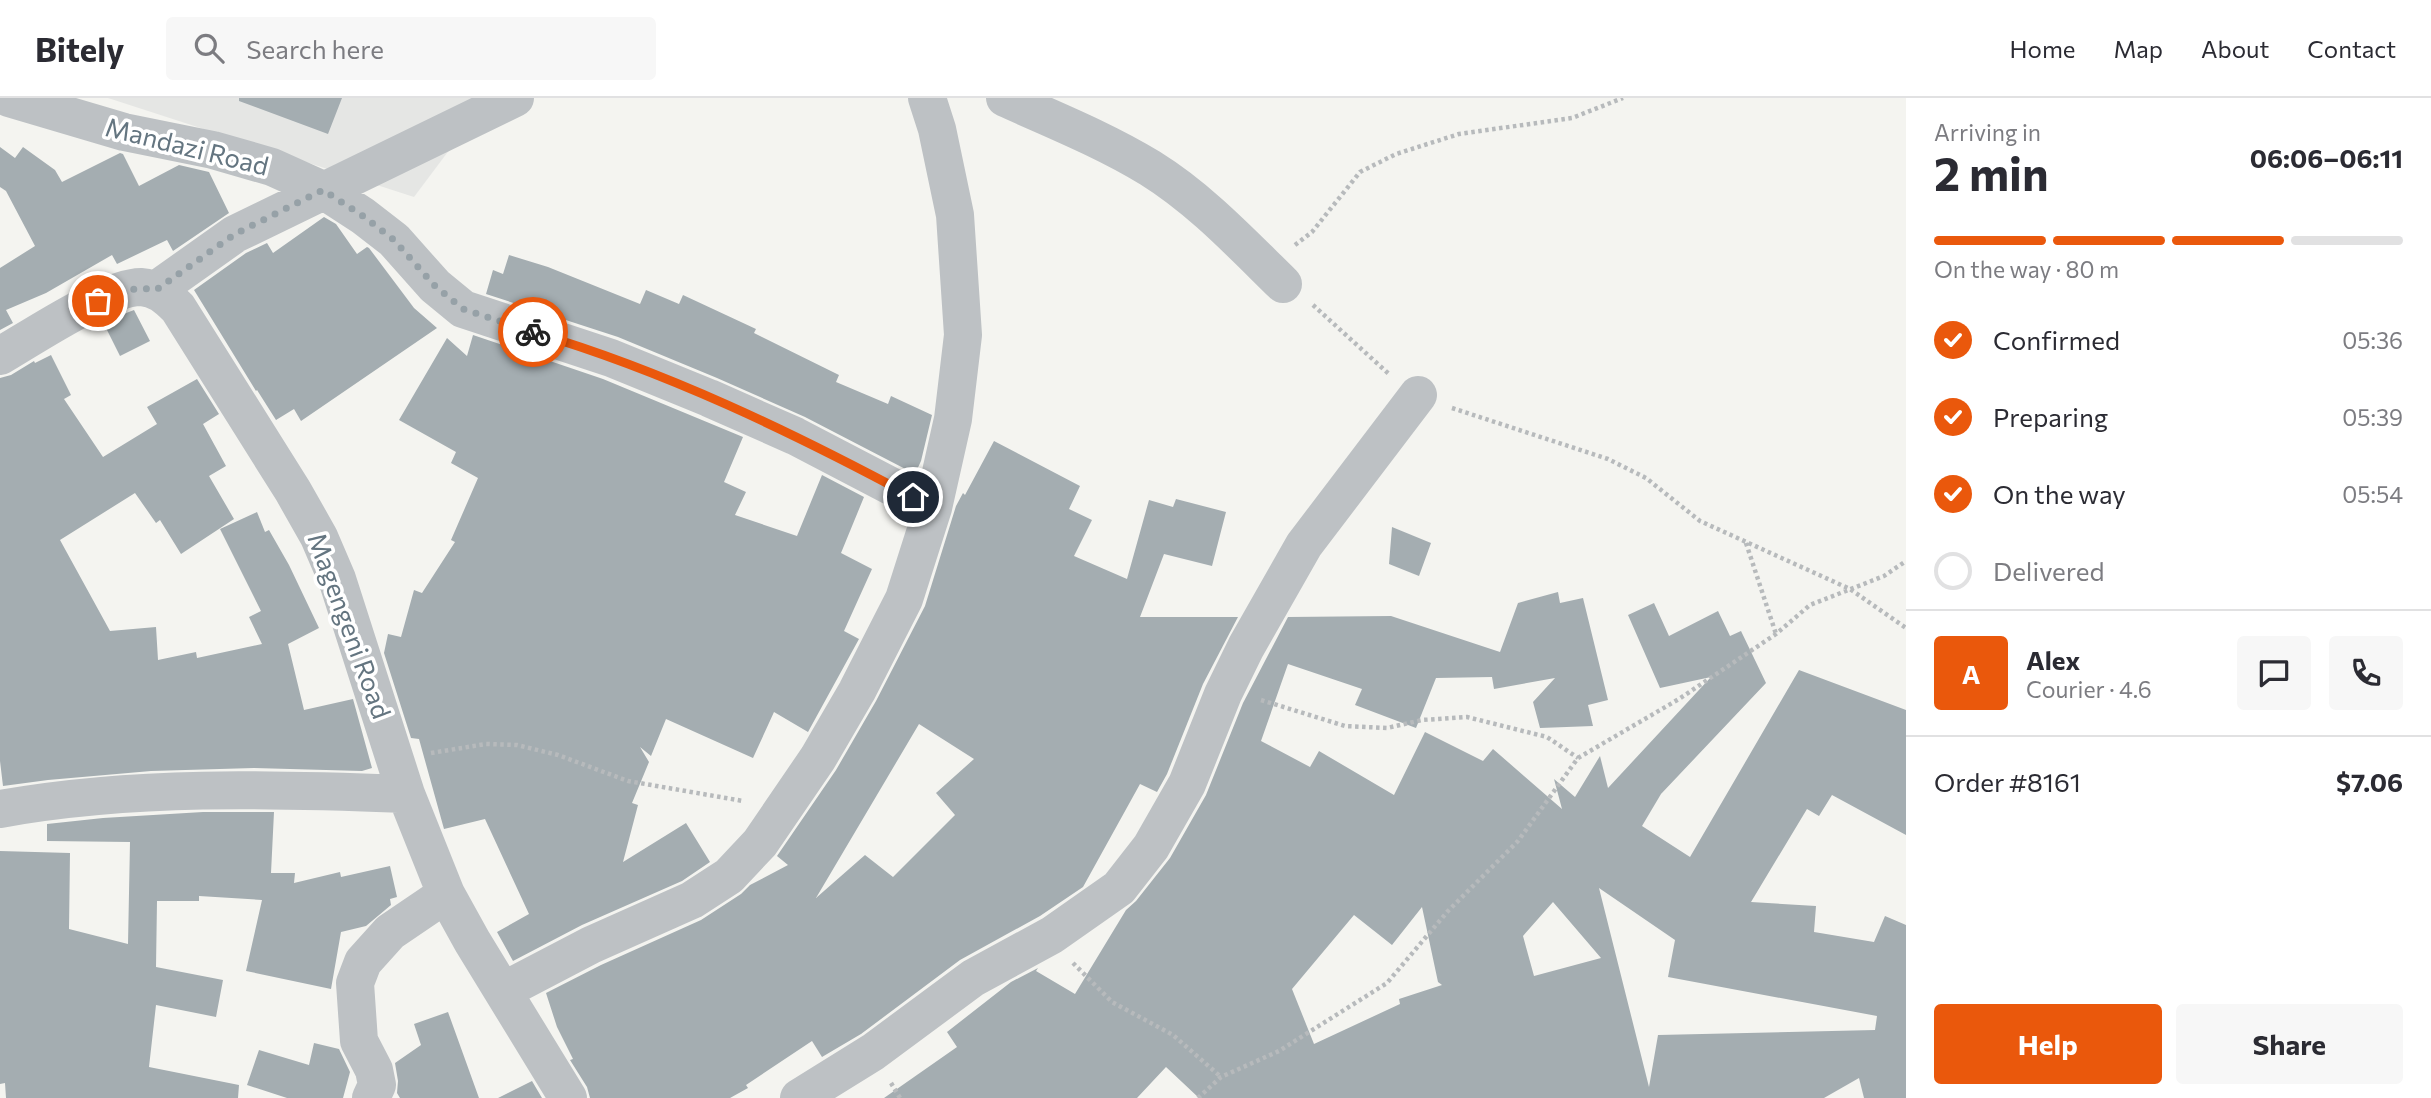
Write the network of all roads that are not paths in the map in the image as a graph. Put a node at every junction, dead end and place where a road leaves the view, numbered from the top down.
1 (9, 98) edge
2 (515, 98) edge
3 (927, 98) edge
4 (1005, 98) edge
5 (323, 190) junction
6 (156, 290) junction
7 (1295, 292) road end
8 (0, 356) edge
9 (1418, 395) road end
10 (933, 508) junction
11 (402, 777) junction
12 (0, 808) edge
13 (446, 894) junction
14 (503, 991) junction
15 (371, 1098) edge
16 (568, 1098) edge
17 (799, 1098) edge

1 - 5 street, Mandazi Road
2 - 5 street
3 - 10 street
4 - 7 street
5 - 6 street, Mandazi Road
5 - 10 street, Mandazi Road
6 - 8 street
6 - 11 street, Magengeni Road
9 - 17 street
10 - 14 street
11 - 12 street
11 - 13 street, Magengeni Road
13 - 14 street, Magengeni Road
13 - 15 street
14 - 16 street, Magengeni Road

